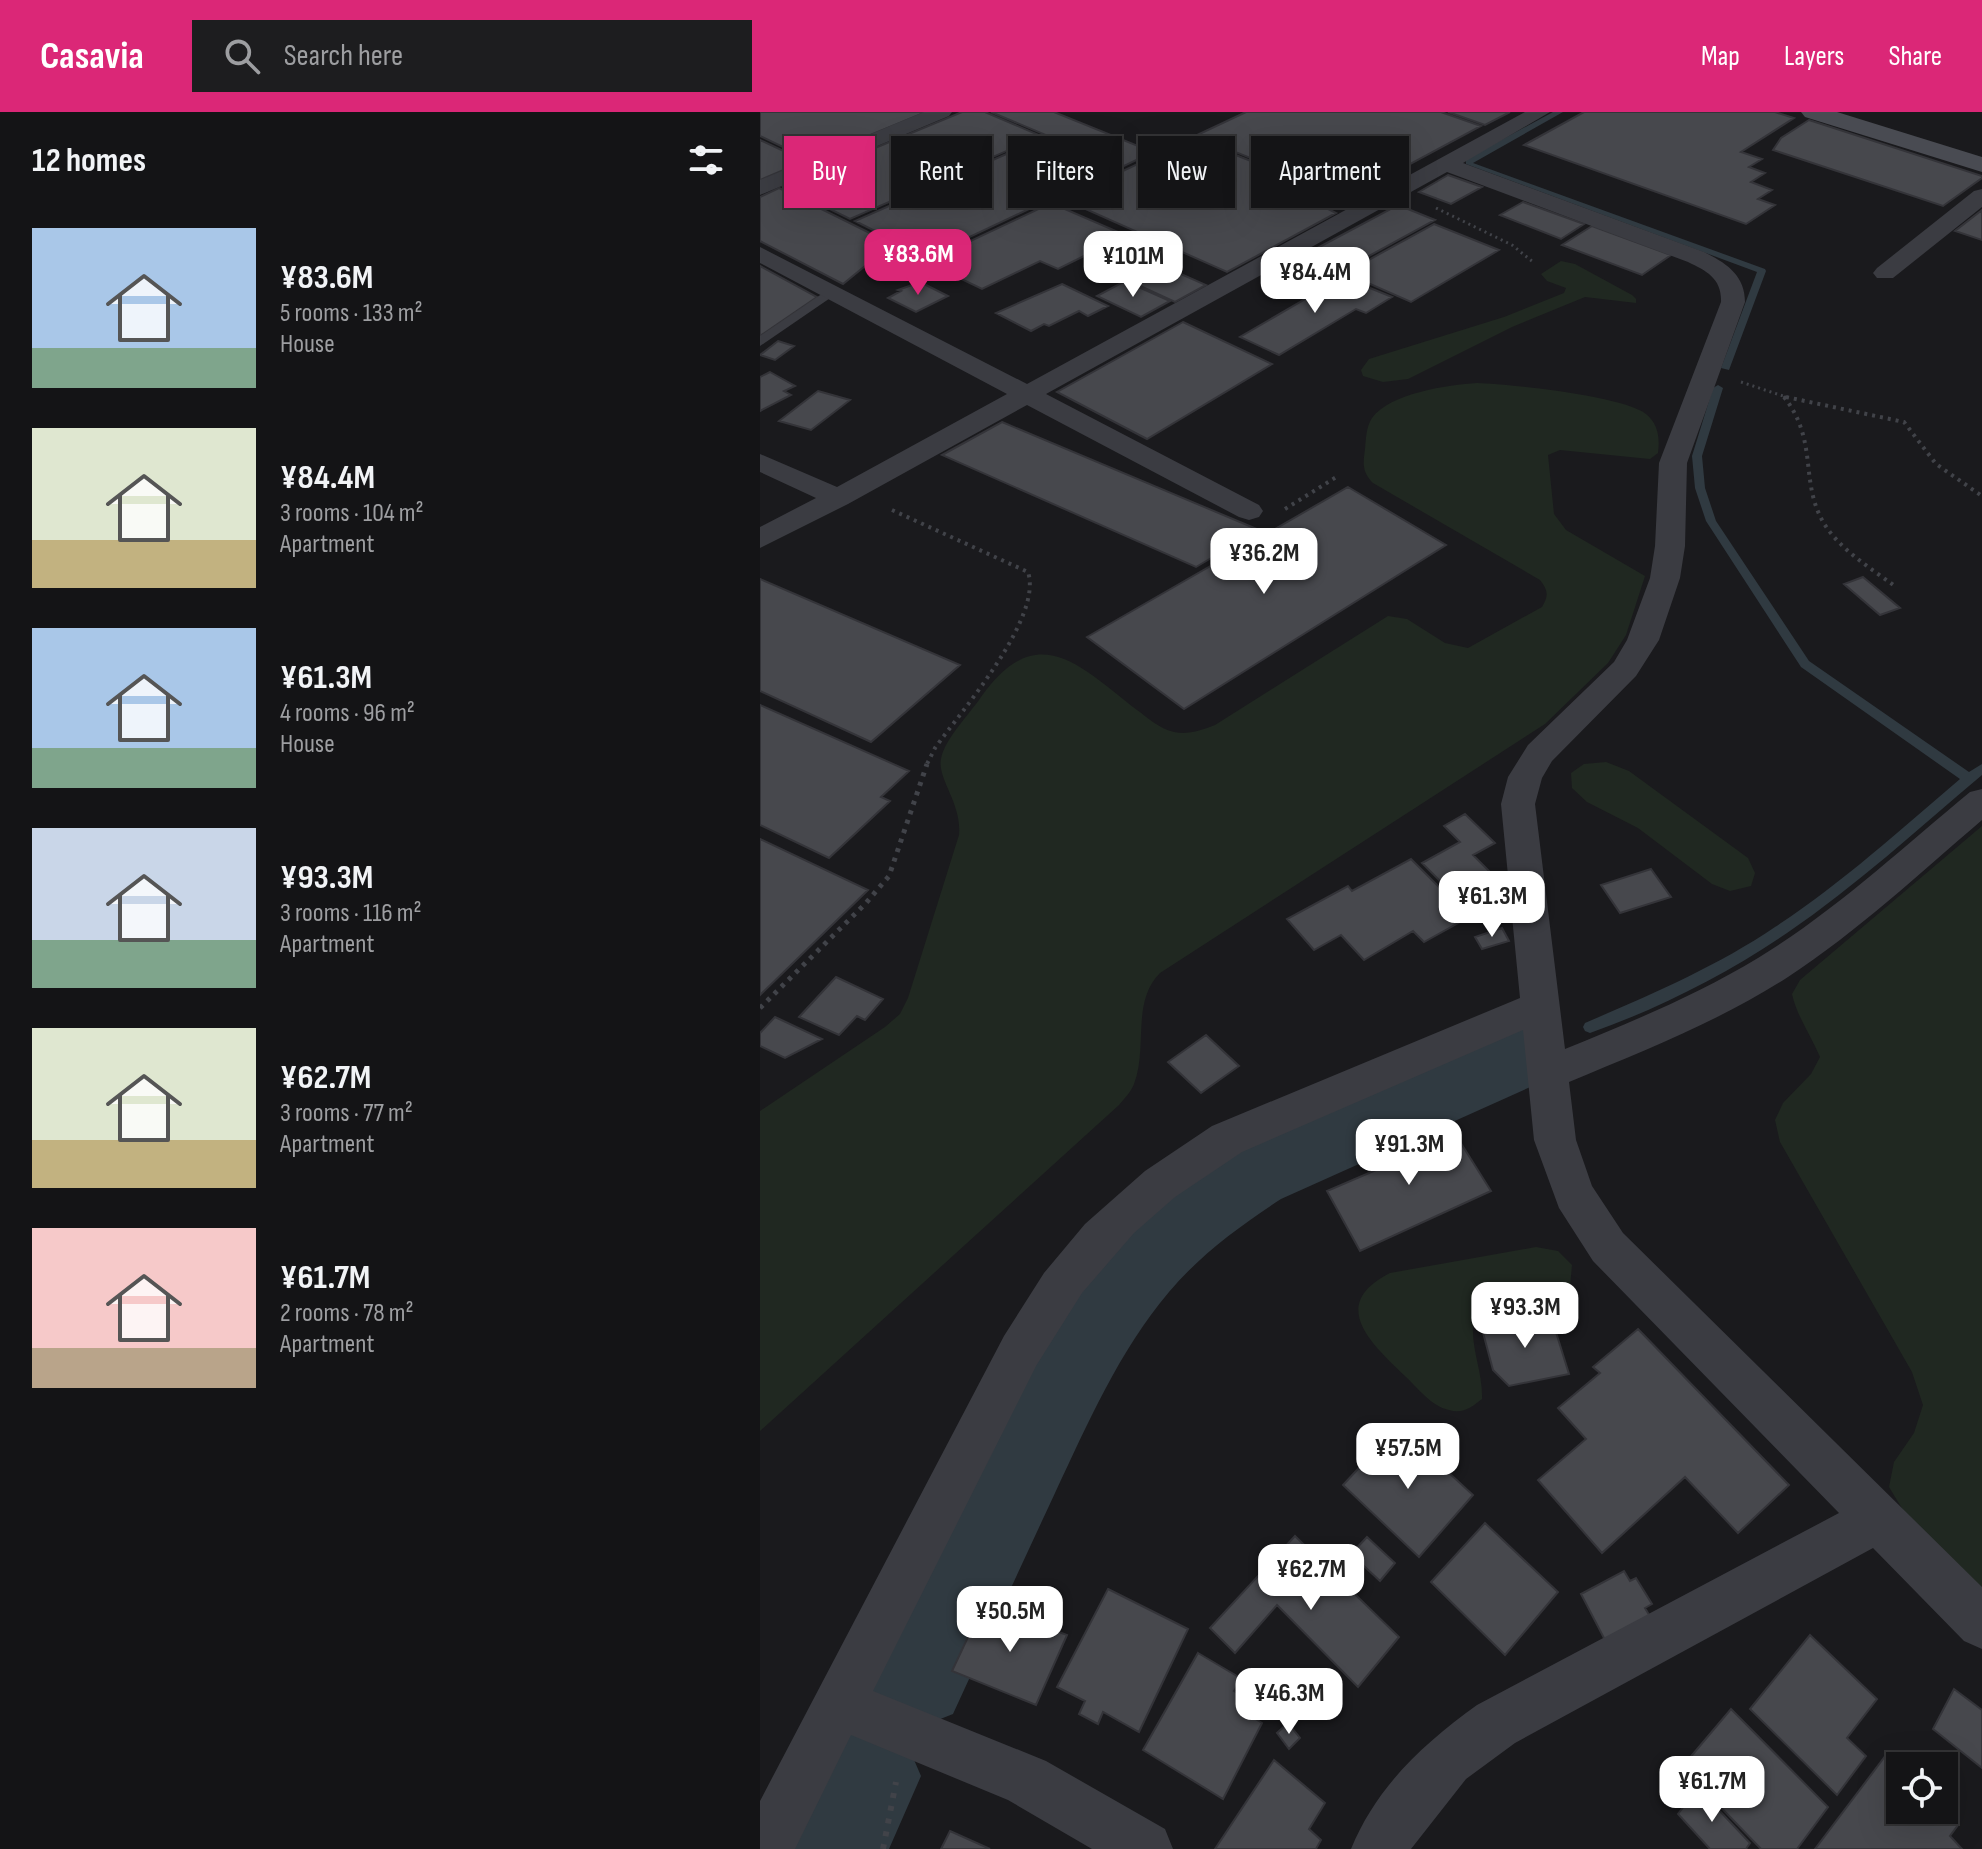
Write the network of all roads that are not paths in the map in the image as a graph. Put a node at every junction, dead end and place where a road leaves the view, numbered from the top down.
1 (942, 112) edge
2 (1540, 112) edge
3 (1813, 112) edge
4 (1445, 164) junction
5 (1982, 165) edge
6 (760, 188) edge
7 (1982, 196) edge
8 (760, 254) edge
9 (1885, 273) dead end
10 (833, 292) junction
11 (760, 342) edge
12 (1027, 394) junction
13 (760, 462) edge
14 (844, 495) junction
15 (1249, 511) road end
16 (760, 539) edge
17 (1982, 801) edge
18 (1538, 1007) junction
19 (1546, 1074) junction
20 (1879, 1518) junction
21 (1982, 1623) edge
22 (839, 1704) junction
23 (765, 1849) edge
24 (1145, 1849) edge
25 (1379, 1849) edge

1 - 6 street
2 - 4 street
3 - 5 street
4 - 12 street
4 - 18 street
7 - 9 street
8 - 10 street
10 - 11 lane
10 - 12 street
12 - 14 street
12 - 15 street
13 - 14 street
14 - 16 street
17 - 19 street
18 - 19 street
18 - 22 street
19 - 20 street
20 - 21 street
20 - 25 street
22 - 23 street
22 - 24 street

